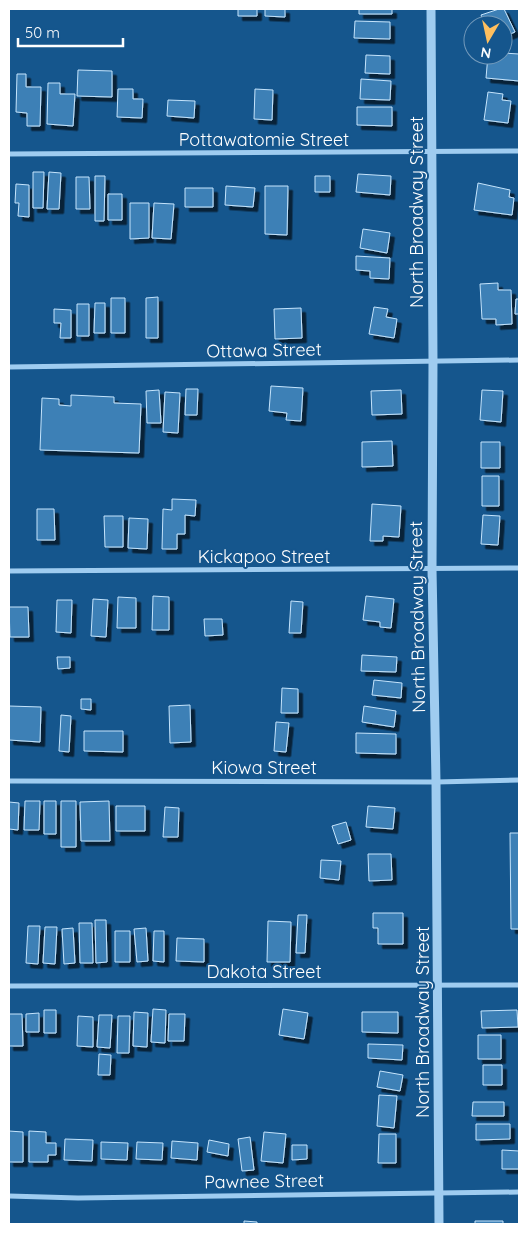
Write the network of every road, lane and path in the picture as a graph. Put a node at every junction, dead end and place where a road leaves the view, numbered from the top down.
1 (431, 9) edge
2 (519, 151) edge
3 (432, 152) junction
4 (9, 154) edge
5 (519, 360) edge
6 (433, 362) junction
7 (9, 367) edge
8 (519, 568) edge
9 (432, 569) junction
10 (9, 571) edge
11 (519, 780) edge
12 (9, 781) edge
13 (436, 782) junction
14 (438, 984) junction
15 (519, 985) edge
16 (9, 986) edge
17 (439, 1192) junction
18 (519, 1192) edge
19 (9, 1196) edge
20 (439, 1224) edge

1 - 3 street, North Broadway Street
2 - 3 street, Pottawatomie Street
3 - 4 street, Pottawatomie Street
3 - 6 street, North Broadway Street
5 - 6 street, Ottawa Street
6 - 7 street, Ottawa Street
6 - 9 street, North Broadway Street
8 - 9 street, Kickapoo Street
9 - 10 street, Kickapoo Street
9 - 13 street, North Broadway Street
11 - 13 street, Kiowa Street
12 - 13 street, Kiowa Street
13 - 14 street, North Broadway Street
14 - 15 street, Dakota Street
14 - 16 street, Dakota Street
14 - 17 street, North Broadway Street
17 - 18 street, Pawnee Street
17 - 19 street, Pawnee Street
17 - 20 street, North Broadway Street

